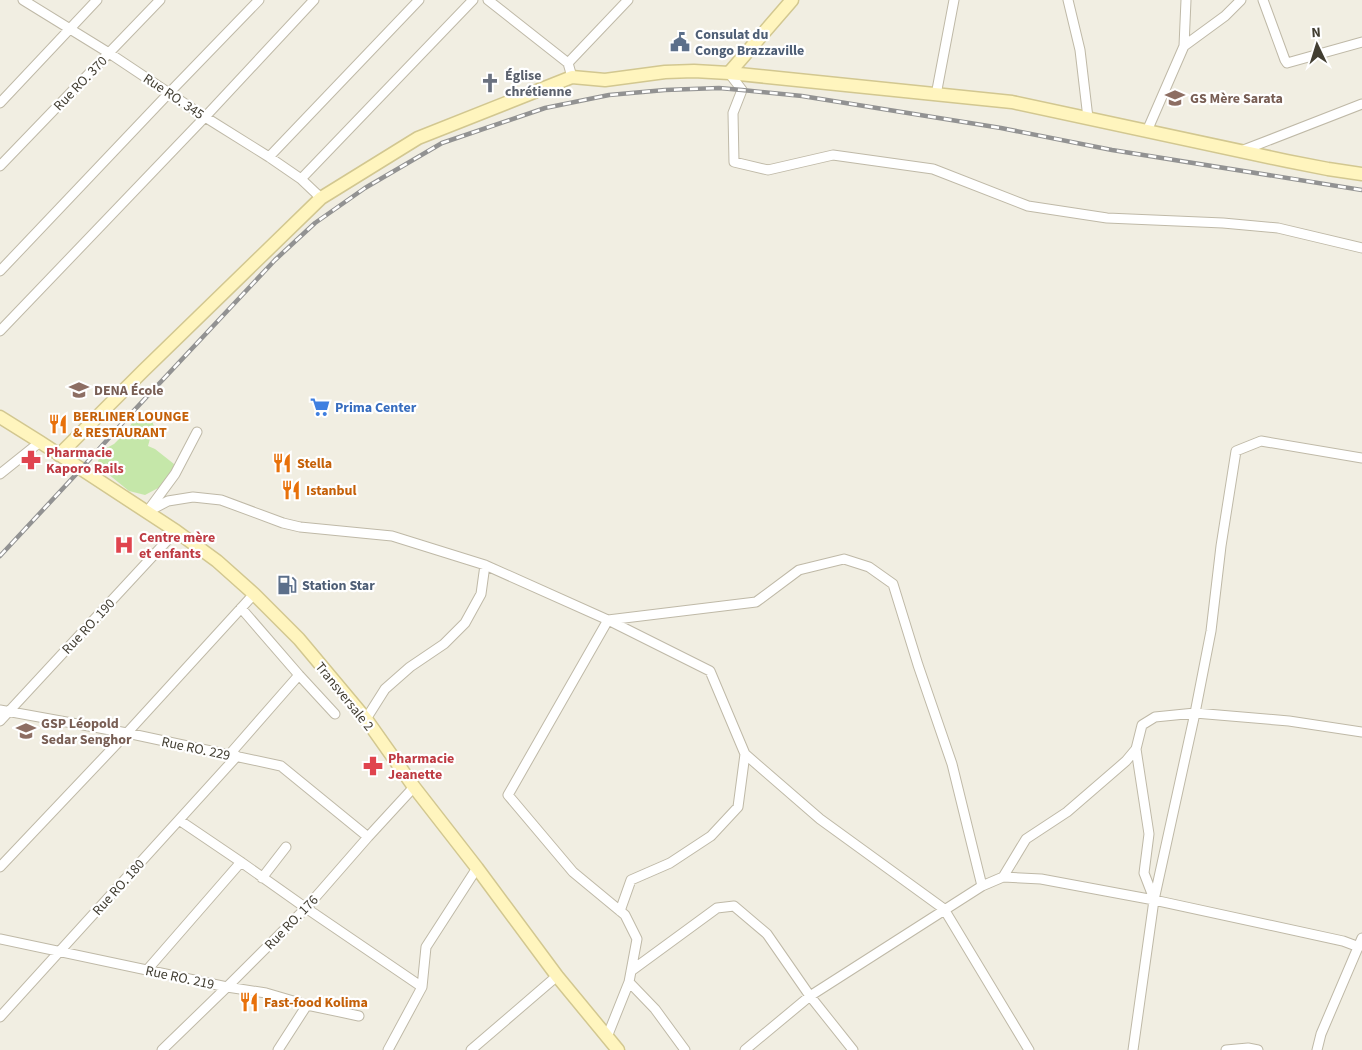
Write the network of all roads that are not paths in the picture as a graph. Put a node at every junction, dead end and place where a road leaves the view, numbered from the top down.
1 (22, 0) edge
2 (97, 0) edge
3 (160, 0) edge
4 (259, 0) edge
5 (314, 0) edge
6 (419, 0) edge
7 (473, 0) edge
8 (488, 0) edge
9 (628, 0) edge
10 (792, 0) edge
11 (954, 0) edge
12 (1068, 0) edge
13 (1186, 0) edge
14 (1241, 0) edge
15 (1263, 0) edge
16 (69, 29) junction
17 (1362, 42) edge
18 (1184, 46) junction
19 (110, 53) junction
20 (568, 63) junction
21 (729, 73) junction
22 (572, 78) junction
23 (169, 92) junction
24 (936, 95) junction
25 (0, 103) edge
26 (1362, 104) edge
27 (205, 117) junction
28 (1088, 118) junction
29 (1147, 131) junction
30 (1240, 151) junction
31 (269, 157) junction
32 (0, 166) edge
33 (1362, 174) edge
34 (301, 179) junction
35 (322, 198) junction
36 (1362, 248) edge
37 (0, 271) edge
38 (0, 331) edge
39 (0, 417) edge
40 (197, 432) dead end
41 (40, 442) junction
42 (59, 455) junction
43 (1362, 458) edge
44 (0, 474) edge
45 (147, 512) junction
46 (176, 531) junction
47 (485, 565) junction
48 (254, 594) junction
49 (241, 608) junction
50 (608, 620) junction
51 (299, 675) junction
52 (5, 711) edge
53 (1195, 713) junction
54 (335, 714) dead end
55 (366, 719) junction
56 (0, 721) edge
57 (1362, 732) edge
58 (127, 733) junction
59 (1136, 749) junction
60 (745, 754) junction
61 (233, 756) junction
62 (414, 787) junction
63 (179, 820) junction
64 (368, 837) junction
65 (286, 847) dead end
66 (241, 862) junction
67 (0, 867) edge
68 (477, 868) junction
69 (1003, 877) junction
70 (262, 878) junction
71 (982, 886) junction
72 (1154, 900) junction
73 (306, 908) junction
74 (944, 909) junction
75 (620, 911) junction
76 (0, 939) edge
77 (1360, 943) edge
78 (59, 952) junction
79 (147, 970) junction
80 (631, 971) junction
81 (557, 976) junction
82 (629, 982) junction
83 (227, 987) junction
84 (422, 987) junction
85 (810, 996) junction
86 (307, 1005) junction
87 (359, 1016) dead end
88 (0, 1017) edge
89 (607, 1036) junction
90 (162, 1050) edge
91 (278, 1050) edge
92 (388, 1050) edge
93 (471, 1050) edge
94 (618, 1050) edge
95 (685, 1050) edge
96 (745, 1050) edge
97 (853, 1050) edge
98 (1029, 1050) edge
99 (1133, 1050) edge
100 (1226, 1050) edge
101 (1258, 1050) edge
102 (1317, 1050) edge

1 - 16 street, Rue RO. 345
2 - 16 street
3 - 19 street, Rue RO. 370
4 - 23 street
5 - 27 street
6 - 31 street
7 - 34 street
8 - 20 street
9 - 20 street
10 - 21 street
11 - 24 street
12 - 28 street
13 - 18 street
14 - 18 street
15 - 17 street
16 - 19 street, Rue RO. 345
16 - 25 street
18 - 29 street
19 - 23 street, Rue RO. 345
19 - 32 street, Rue RO. 370
20 - 22 street
21 - 22 street
21 - 24 street
21 - 36 street
22 - 35 street
23 - 27 street, Rue RO. 345
23 - 37 street
24 - 28 street
26 - 30 street
27 - 31 street, Rue RO. 345
27 - 38 street
28 - 29 street
29 - 30 street
30 - 33 street
31 - 34 street, Rue RO. 345
34 - 35 street, Rue RO. 345
35 - 42 street
39 - 41 street, Transversale 2
40 - 45 street
41 - 42 street, Transversale 2
41 - 44 street
42 - 45 street, Transversale 2
43 - 53 street
45 - 46 street, Transversale 2
45 - 47 street
46 - 48 street, Transversale 2
46 - 52 street, Rue RO. 190
47 - 50 street
47 - 55 street
48 - 49 street
48 - 55 street, Transversale 2
49 - 51 street
49 - 58 street
50 - 60 street
50 - 71 street
50 - 75 street
51 - 54 street
51 - 61 street, Rue RO. 180
52 - 56 street, Rue RO. 190
52 - 58 street, Rue RO. 229
53 - 57 street
53 - 59 street
53 - 72 street
55 - 62 street, Transversale 2
58 - 61 street, Rue RO. 229
58 - 67 street
59 - 69 street
59 - 72 street
60 - 74 street
60 - 75 street
61 - 63 street, Rue RO. 180
61 - 64 street, Rue RO. 229
62 - 64 street, Rue RO. 176
62 - 68 street, Transversale 2
63 - 66 street
63 - 78 street, Rue RO. 180
64 - 73 street, Rue RO. 176
65 - 70 street
66 - 70 street
66 - 79 street
68 - 81 street, Transversale 2
68 - 84 street
69 - 71 street
69 - 72 street
70 - 73 street
71 - 74 street
72 - 77 street
72 - 99 street
73 - 83 street, Rue RO. 176
73 - 84 street
74 - 85 street
74 - 98 street
75 - 80 street
76 - 78 street, Rue RO. 219
77 - 102 street
78 - 79 street, Rue RO. 219
78 - 88 street, Rue RO. 180
79 - 83 street, Rue RO. 219
80 - 82 street
80 - 85 street
81 - 89 street, Transversale 2
81 - 93 street
82 - 89 street
82 - 95 street
83 - 86 street, Rue RO. 219
83 - 90 street, Rue RO. 176
84 - 92 street
85 - 96 street
85 - 97 street
86 - 87 street, Rue RO. 219
86 - 91 street
89 - 94 street, Transversale 2
100 - 101 street

